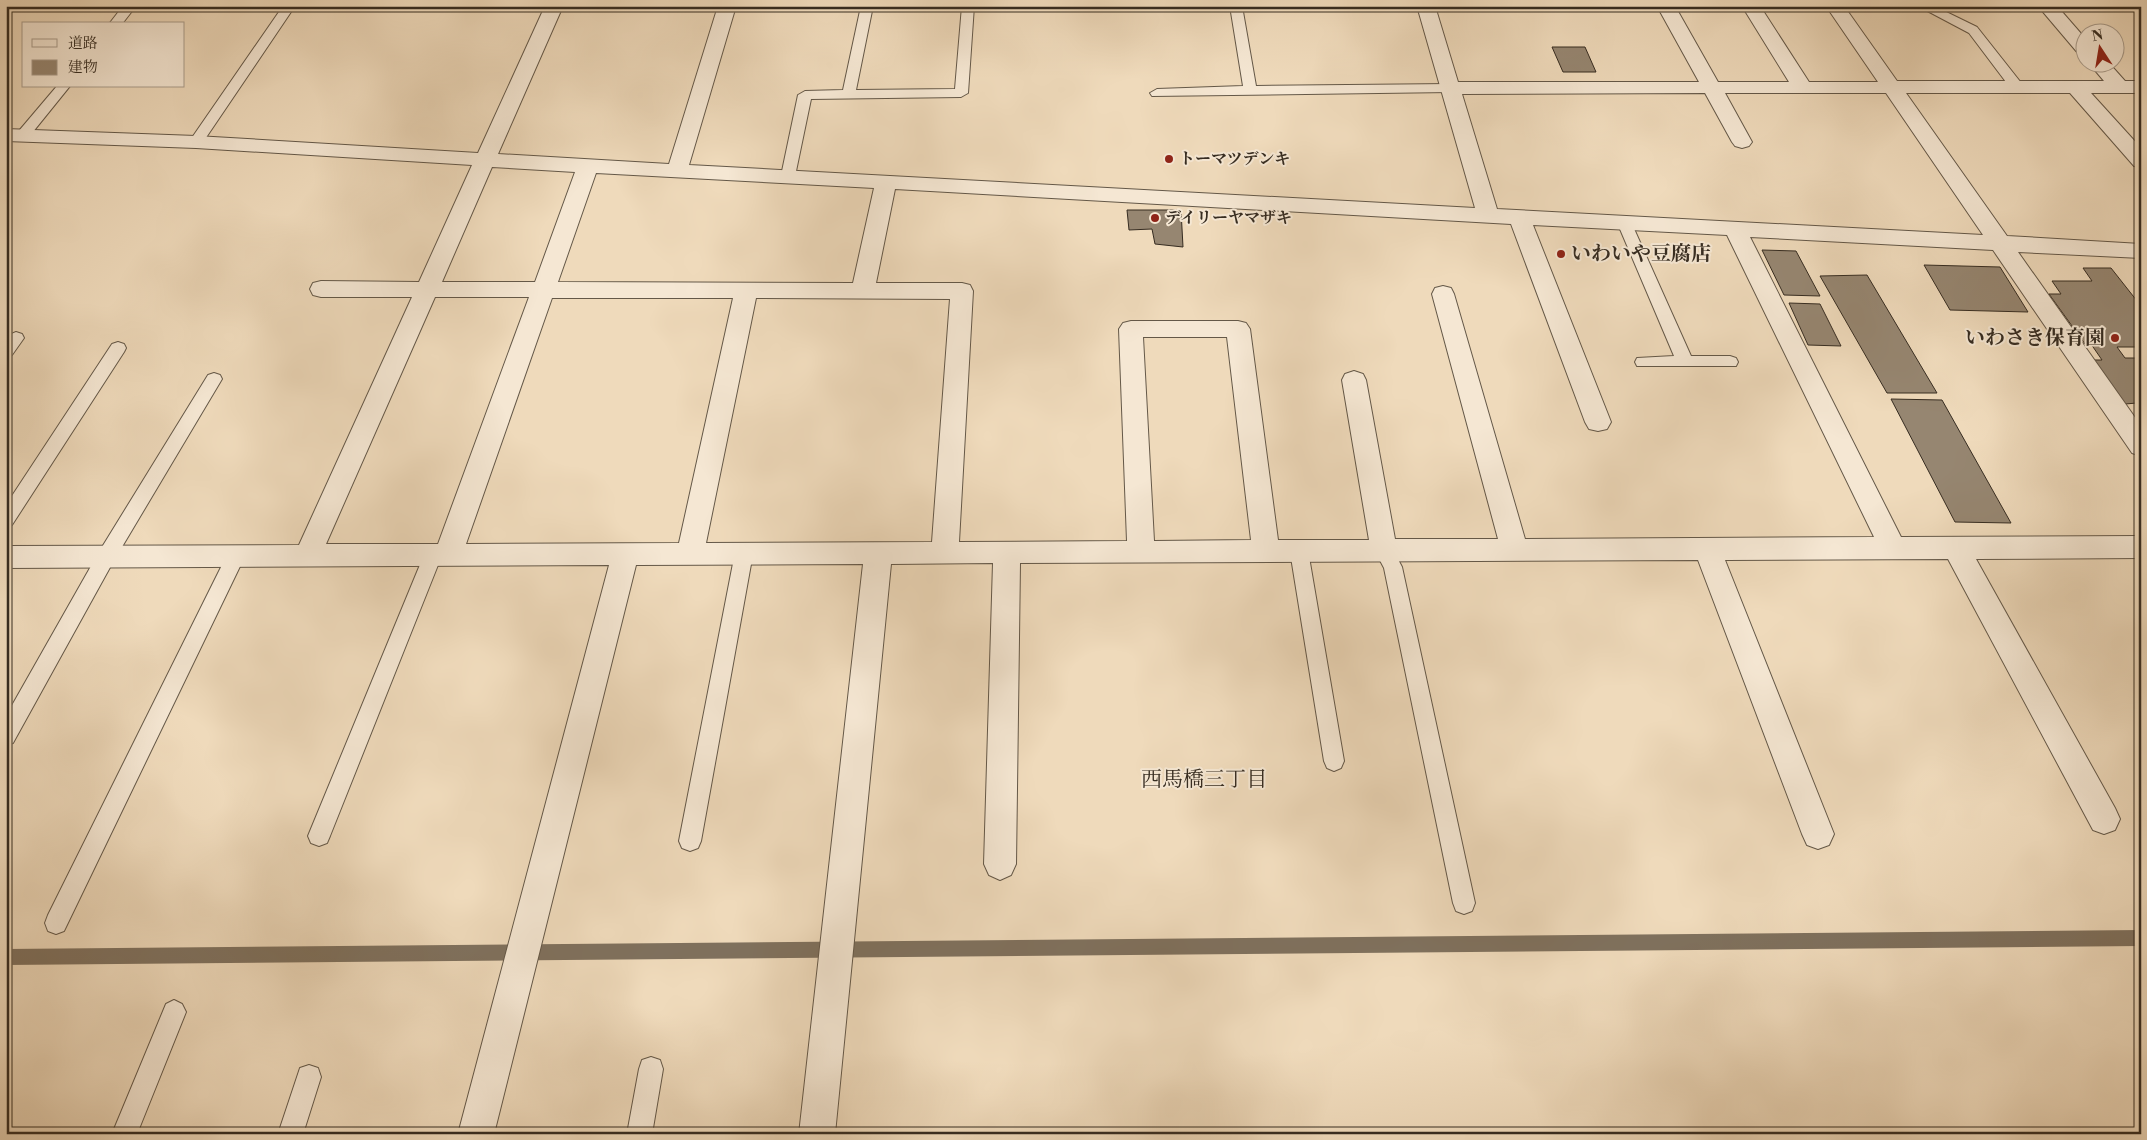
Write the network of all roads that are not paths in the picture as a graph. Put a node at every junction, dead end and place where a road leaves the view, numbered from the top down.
1 (130, 6) edge
2 (289, 6) edge
3 (554, 6) edge
4 (727, 6) edge
5 (867, 6) edge
6 (968, 6) edge
7 (1236, 6) edge
8 (1426, 6) edge
9 (1666, 6) edge
10 (1751, 6) edge
11 (1835, 6) edge
12 (1924, 6) edge
13 (2047, 6) edge
14 (117, 22) edge
15 (2074, 37) edge
16 (2106, 72) edge
17 (2017, 87) junction
18 (2075, 87) junction
19 (2120, 87) junction
20 (62, 88) edge
21 (1451, 88) junction
22 (1712, 88) junction
23 (1804, 88) junction
24 (2141, 88) edge
25 (1893, 89) junction
26 (1250, 90) junction
27 (849, 93) junction
28 (1157, 93) dead end
29 (14, 135) edge
30 (196, 142) junction
31 (1742, 142) dead end
32 (485, 160) junction
33 (2141, 161) edge
34 (588, 166) junction
35 (677, 171) junction
36 (788, 176) junction
37 (886, 182) junction
38 (1488, 214) junction
39 (1518, 216) junction
40 (1624, 222) junction
41 (1734, 227) junction
42 (2000, 243) junction
43 (2141, 251) edge
44 (321, 289) dead end
45 (427, 289) junction
46 (544, 289) junction
47 (746, 290) junction
48 (863, 291) junction
49 (1444, 294) dead end
50 (118, 348) dead end
51 (1643, 362) dead end
52 (1686, 362) junction
53 (1730, 362) dead end
54 (214, 379) dead end
55 (1354, 380) dead end
56 (1598, 422) dead end
57 (2141, 446) edge
58 (6, 520) edge
59 (2141, 547) edge
60 (1893, 548) junction
61 (1956, 548) junction
62 (1707, 549) junction
63 (1515, 550) junction
64 (1266, 551) junction
65 (1299, 551) junction
66 (1384, 551) junction
67 (1007, 552) junction
68 (1141, 552) junction
69 (744, 553) junction
70 (878, 553) junction
71 (945, 553) junction
72 (690, 554) junction
73 (440, 555) junction
74 (625, 555) junction
75 (236, 556) junction
76 (307, 556) junction
77 (6, 557) edge
78 (106, 557) junction
79 (6, 736) edge
80 (1334, 762) dead end
81 (2104, 819) dead end
82 (1818, 834) dead end
83 (319, 836) dead end
84 (690, 841) dead end
85 (1000, 864) dead end
86 (1464, 903) dead end
87 (56, 923) dead end
88 (174, 1012) dead end
89 (651, 1069) dead end
90 (309, 1077) dead end
91 (124, 1134) edge
92 (290, 1134) edge
93 (476, 1134) edge
94 (639, 1134) edge
95 (817, 1134) edge

1 - 14 lane
2 - 30 lane
3 - 32 street
4 - 35 street
5 - 27 lane
6 - 27 lane
7 - 26 lane
8 - 21 street
9 - 22 street
10 - 23 street
11 - 25 street
12 - 17 lane
13 - 15 street
16 - 19 street
17 - 18 street
17 - 25 street
18 - 19 street
18 - 33 street
19 - 24 street
20 - 29 lane
21 - 22 street
21 - 26 lane
21 - 38 street
22 - 23 street
22 - 31 street
23 - 25 street
25 - 42 street
26 - 28 lane
27 - 36 lane
29 - 30 street
30 - 32 street
32 - 34 street
32 - 45 street
34 - 35 street
34 - 46 street
35 - 36 street
36 - 37 street
37 - 38 street
37 - 48 street
38 - 39 street
39 - 40 street
39 - 56 street
40 - 41 street
40 - 52 lane
41 - 42 street
41 - 60 street
42 - 43 street
42 - 57 street
44 - 45 street
45 - 46 street
45 - 76 street
46 - 47 street
46 - 73 street
47 - 48 street
47 - 72 street
48 - 71 street
49 - 63 street
50 - 58 lane
51 - 52 lane
52 - 53 lane
54 - 78 lane
55 - 66 street
59 - 61 street
60 - 61 street
60 - 62 street
61 - 81 street
62 - 63 street
62 - 82 street
63 - 66 street
64 - 65 street
64 - 68 street
64 - 68 street
65 - 66 street
65 - 80 lane
66 - 86 lane
67 - 68 street
67 - 71 street
67 - 85 street
69 - 70 street
69 - 72 street
69 - 84 lane
70 - 71 street
70 - 95 street
72 - 74 street
73 - 74 street
73 - 76 street
73 - 83 lane
74 - 93 street
75 - 76 street
75 - 78 street
75 - 87 lane
77 - 78 street
78 - 79 lane
88 - 91 lane
89 - 94 lane
90 - 92 lane

